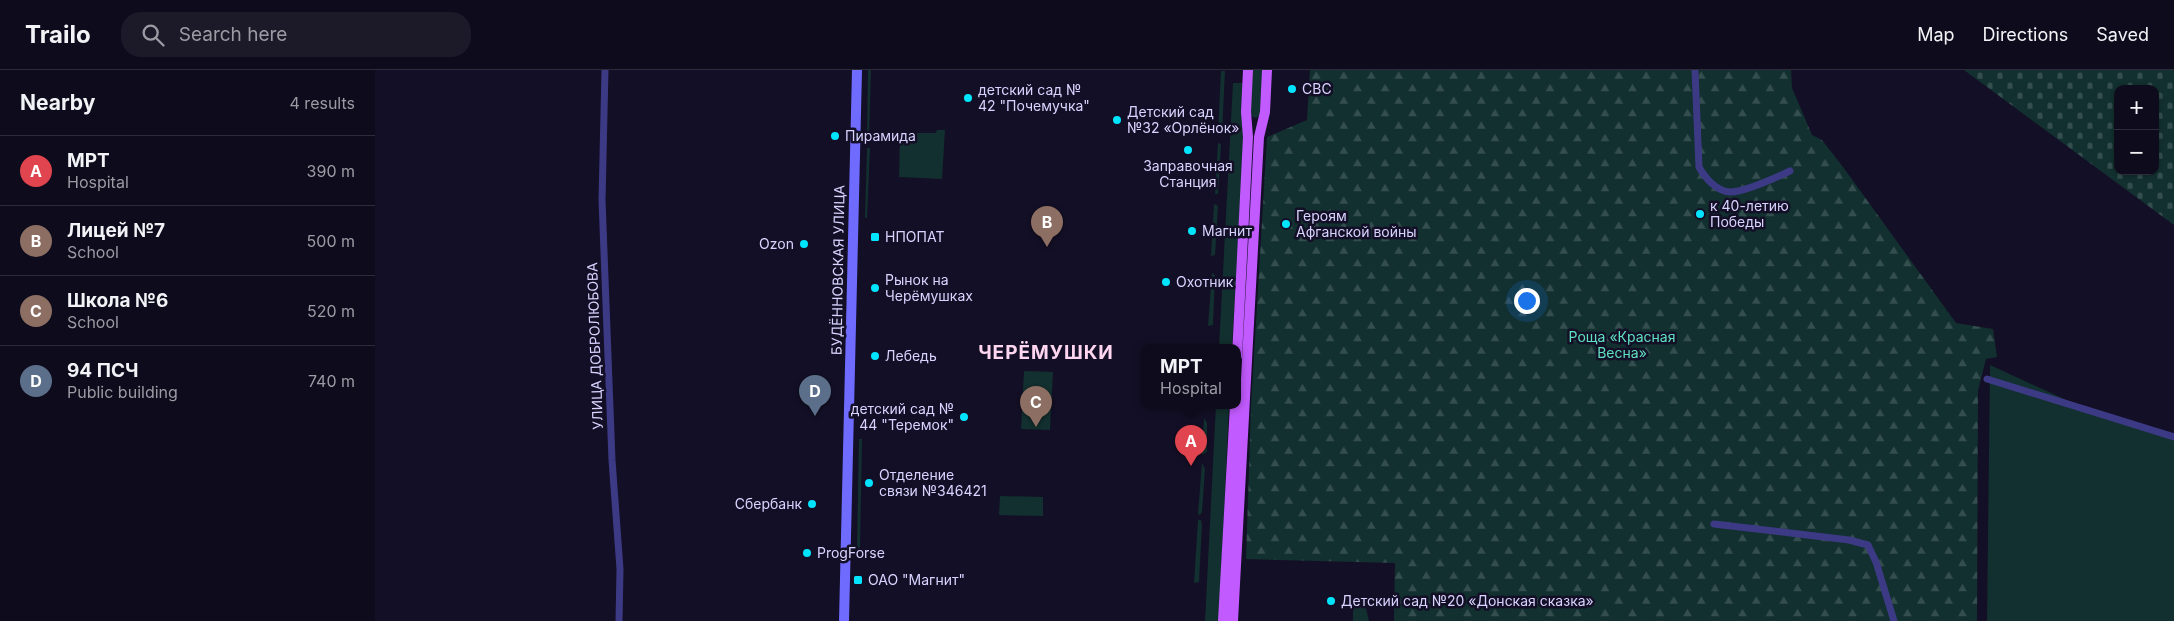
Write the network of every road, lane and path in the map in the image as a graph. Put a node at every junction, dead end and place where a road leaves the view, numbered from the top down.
1 (605, 70) edge
2 (857, 70) edge
3 (1247, 70) edge
4 (1267, 70) edge
5 (1695, 70) edge
6 (1247, 122) junction
7 (1263, 122) junction
8 (1790, 171) dead end
9 (1238, 344) edge
10 (1987, 379) dead end
11 (1235, 409) edge
12 (2174, 437) edge
13 (1714, 524) dead end
14 (619, 621) edge
15 (844, 621) edge
16 (1223, 621) edge
17 (1233, 621) edge
18 (1894, 621) edge

1 - 14 street, УЛИЦА ДОБРОЛЮБОВА
2 - 15 main road, БУДЁННОВСКАЯ УЛИЦА
3 - 6 main road
4 - 7 main road
5 - 8 street
6 - 7 street
6 - 9 main road
7 - 17 main road
10 - 12 street
11 - 16 main road
13 - 18 street

